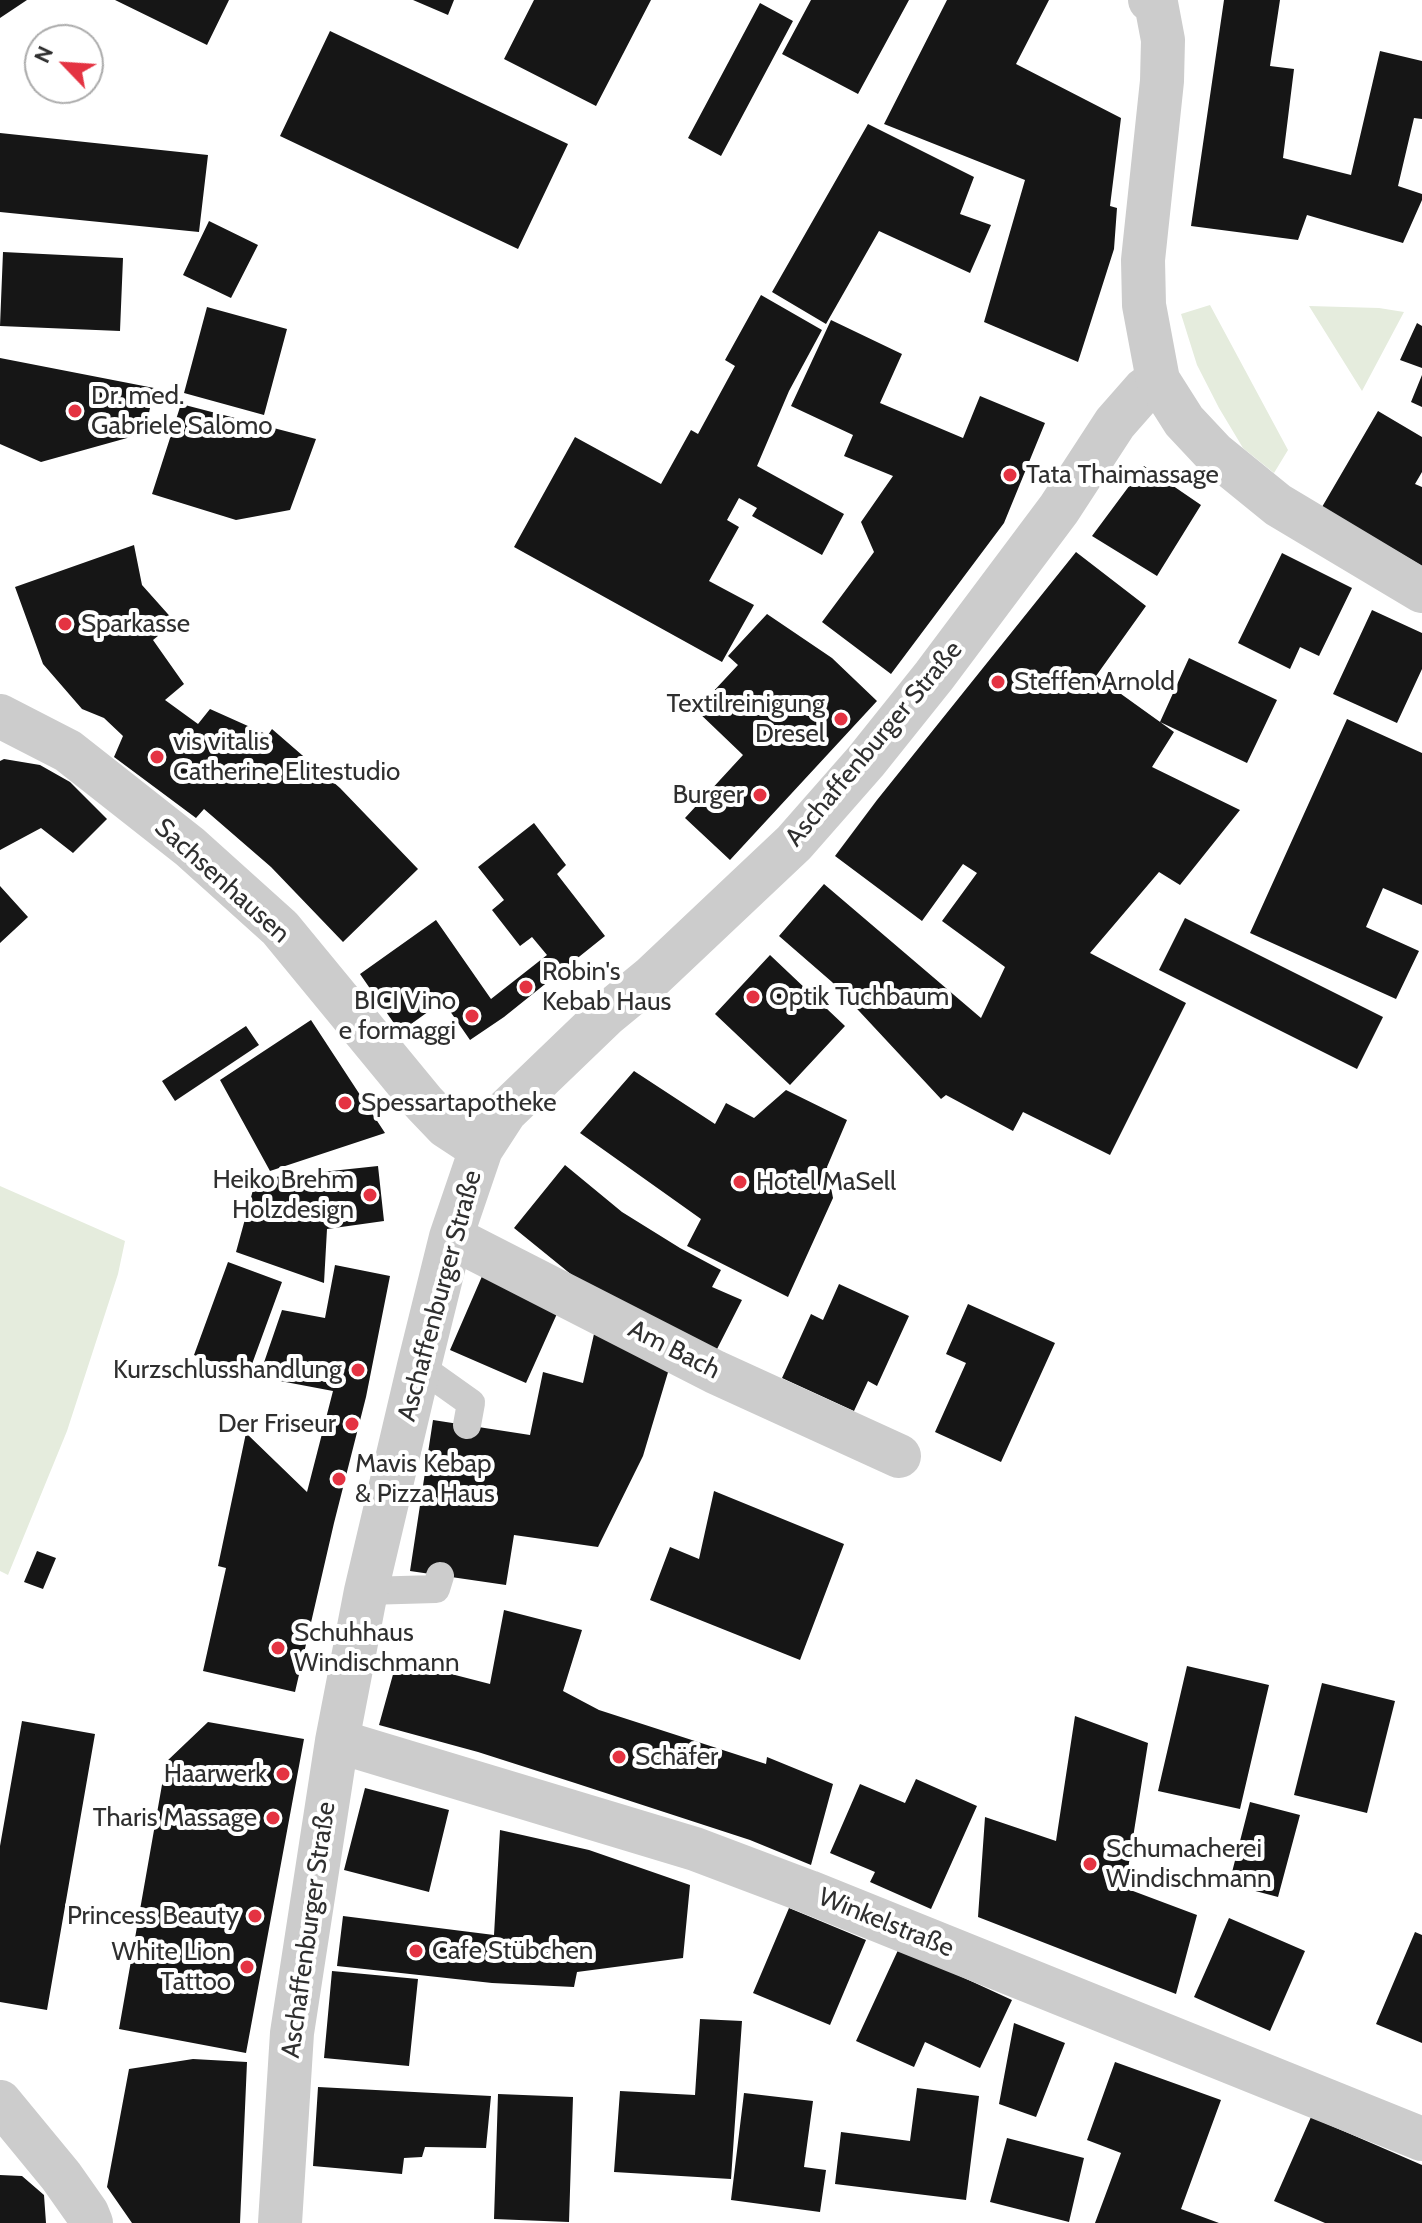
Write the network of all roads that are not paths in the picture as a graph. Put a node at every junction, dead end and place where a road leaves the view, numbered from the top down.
1 (1154, 1) edge
2 (1158, 380) junction
3 (1422, 591) edge
4 (0, 716) edge
5 (481, 1149) junction
6 (451, 1237) junction
7 (419, 1366) junction
8 (467, 1425) dead end
9 (899, 1456) dead end
10 (440, 1576) dead end
11 (366, 1591) junction
12 (337, 1741) junction
13 (0, 2102) edge
14 (1422, 2139) edge
15 (91, 2223) edge
16 (280, 2223) edge

1 - 2 street
2 - 3 street
2 - 5 street, Aschaffenburger Straße
4 - 5 street, Sachsenhausen
5 - 6 street, Aschaffenburger Straße
6 - 7 street, Aschaffenburger Straße
6 - 9 street, Am Bach
7 - 8 lane
7 - 11 street, Aschaffenburger Straße
10 - 11 lane
11 - 12 street, Aschaffenburger Straße
12 - 14 street, Winkelstraße
12 - 16 street, Aschaffenburger Straße
13 - 15 street

